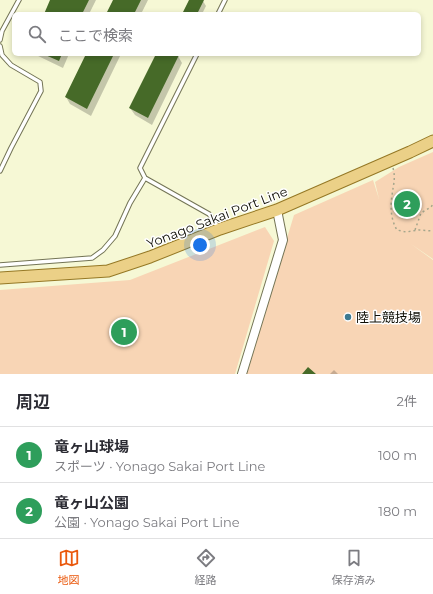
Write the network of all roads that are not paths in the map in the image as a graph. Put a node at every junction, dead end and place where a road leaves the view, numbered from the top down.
1 (19, 0) edge
2 (225, 0) edge
3 (12, 12) edge
4 (219, 12) edge
5 (12, 13) edge
6 (0, 40) edge
7 (0, 46) edge
8 (196, 56) edge
9 (433, 141) edge
10 (0, 171) edge
11 (145, 178) junction
12 (277, 210) junction
13 (220, 229) junction
14 (0, 265) edge
15 (0, 278) edge
16 (242, 374) edge

1 - 3 lane
2 - 4 lane
5 - 6 lane
7 - 10 lane
8 - 11 lane
9 - 12 main road, Yonago Sakai Port Line
11 - 13 lane
11 - 14 lane
12 - 13 main road, Yonago Sakai Port Line
12 - 16 street
13 - 15 main road, Yonago Sakai Port Line

